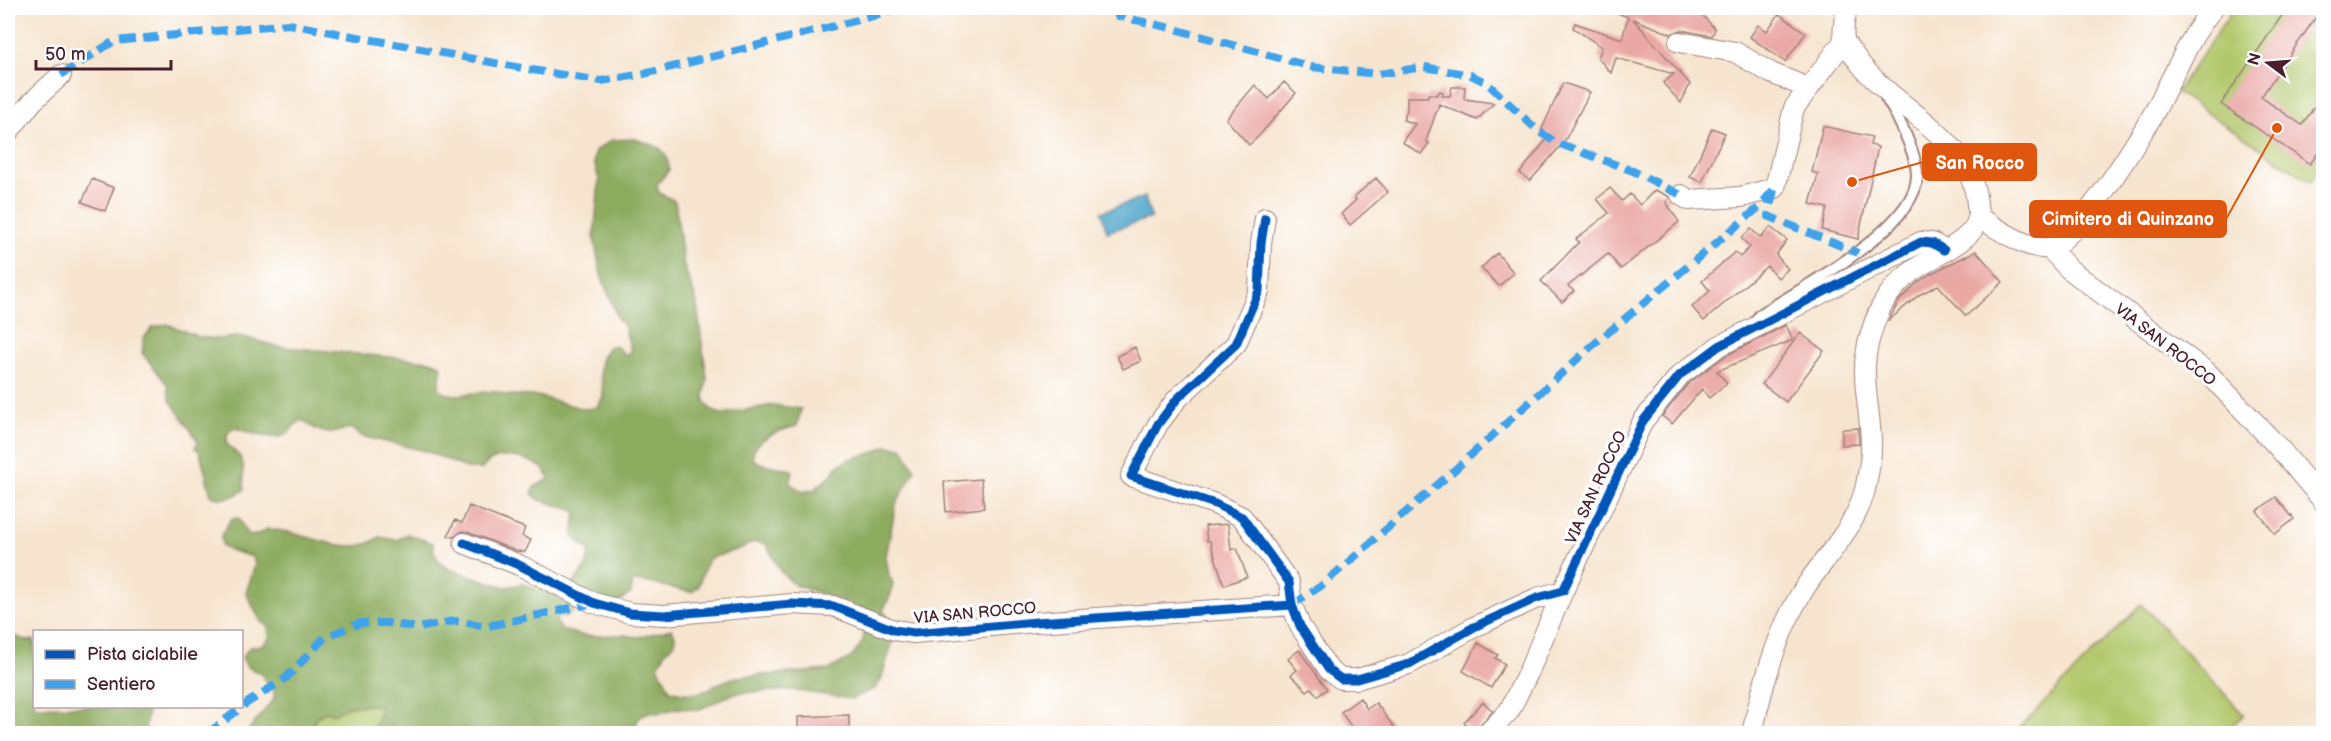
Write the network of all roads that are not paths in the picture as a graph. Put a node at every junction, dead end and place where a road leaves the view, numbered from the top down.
1 (1847, 8) edge
2 (2213, 8) edge
3 (1844, 41) junction
4 (1679, 42) dead end
5 (61, 75) dead end
6 (1872, 76) junction
7 (1808, 87) junction
8 (8, 132) edge
9 (1681, 195) dead end
10 (1978, 217) junction
11 (1266, 218) dead end
12 (2049, 248) junction
13 (1944, 250) junction
14 (1751, 330) junction
15 (2324, 501) edge
16 (464, 543) dead end
17 (1563, 591) junction
18 (1292, 605) junction
19 (1487, 734) edge
20 (1752, 734) edge

1 - 3 street
2 - 12 street
3 - 6 street
3 - 7 street
4 - 7 street
5 - 8 street
6 - 10 street
6 - 14 lane
7 - 9 street
10 - 12 street
10 - 13 street
11 - 18 street
12 - 15 street, VIA SAN ROCCO
13 - 14 street, VIA SAN ROCCO
13 - 20 street
14 - 17 street, VIA SAN ROCCO
16 - 18 street, VIA SAN ROCCO
17 - 18 street
17 - 19 street, VIA SAN ROCCO

